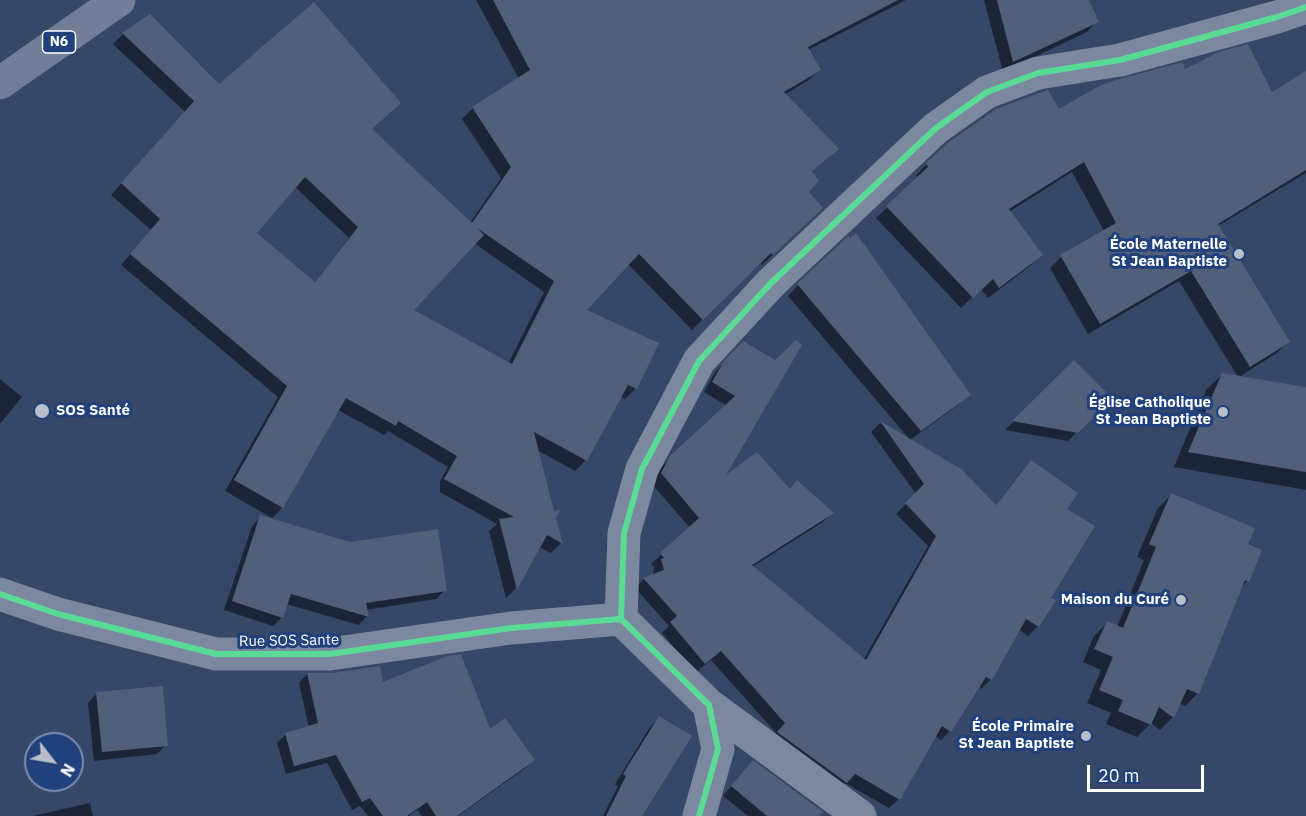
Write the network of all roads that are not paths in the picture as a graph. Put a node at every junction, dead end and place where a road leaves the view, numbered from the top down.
1 (118, 0) edge
2 (1306, 7) edge
3 (0, 83) edge
4 (0, 594) edge
5 (621, 619) junction
6 (709, 705) junction
7 (699, 816) edge
8 (860, 816) edge

1 - 3 highway, N6
2 - 5 street
4 - 5 street, Rue SOS Sante
5 - 6 street
6 - 7 street
6 - 8 street

